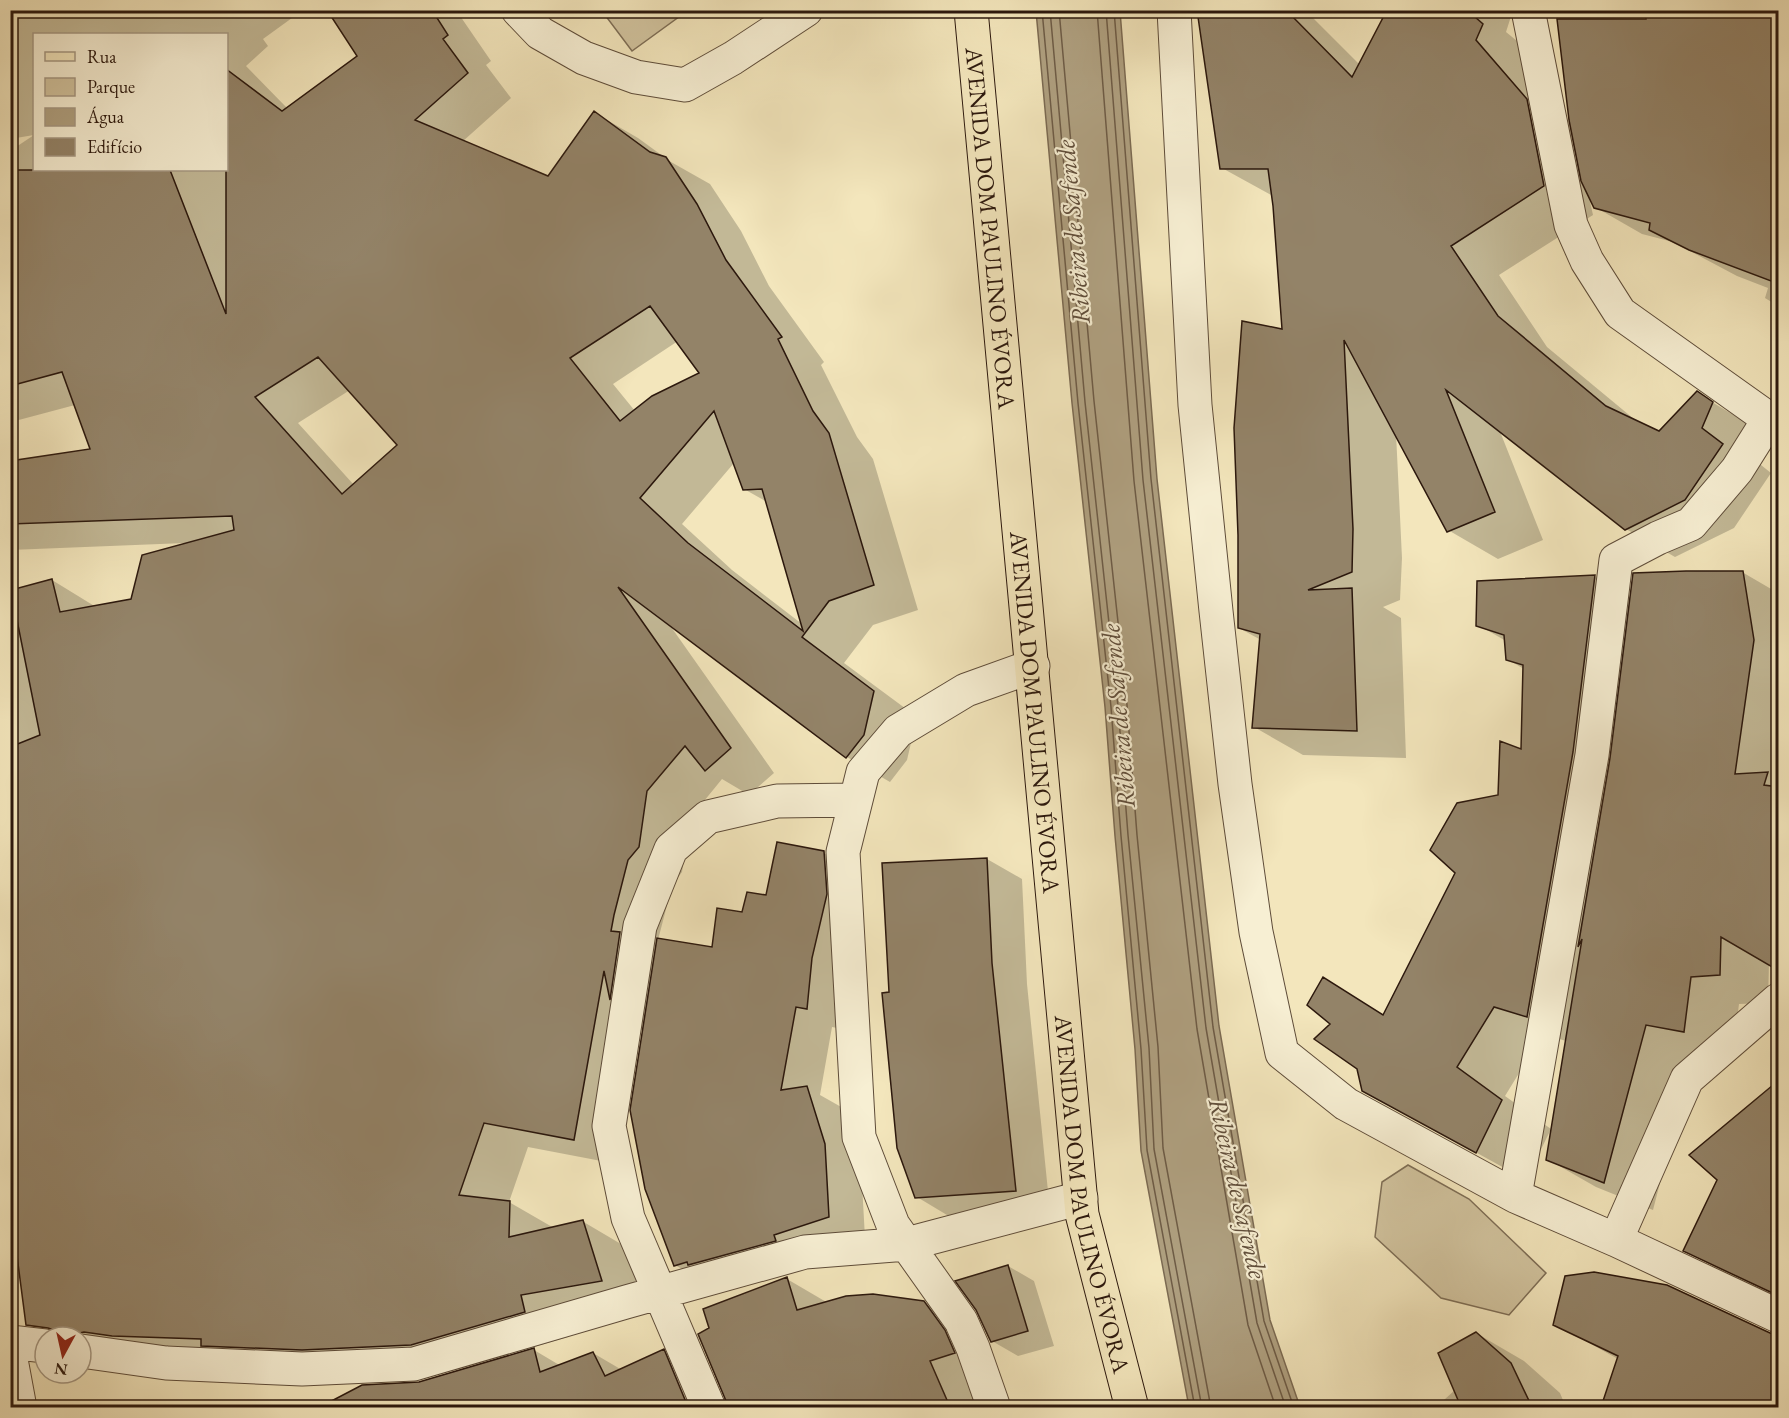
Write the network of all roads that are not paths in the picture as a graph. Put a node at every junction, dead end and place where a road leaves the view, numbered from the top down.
1 (518, 10) edge
2 (806, 10) edge
3 (971, 10) edge
4 (1174, 10) edge
5 (1528, 10) edge
6 (1774, 421) edge
7 (1033, 666) junction
8 (856, 800) junction
9 (1779, 1000) edge
10 (1515, 1196) junction
11 (1081, 1198) junction
12 (1616, 1240) junction
13 (907, 1244) junction
14 (661, 1293) junction
15 (1779, 1316) edge
16 (10, 1342) edge
17 (33, 1345) edge
18 (93, 1353) edge
19 (10, 1354) edge
20 (20, 1407) edge
21 (709, 1407) edge
22 (994, 1407) edge
23 (1132, 1407) edge

1 - 2 street
3 - 7 main road, AVENIDA DOM PAULINO ÉVORA
4 - 10 street
5 - 6 street
6 - 10 street
7 - 8 street
7 - 11 main road, AVENIDA DOM PAULINO ÉVORA
8 - 13 street
8 - 14 street
9 - 12 street
10 - 12 street
11 - 13 street
11 - 23 main road, AVENIDA DOM PAULINO ÉVORA
12 - 15 street
13 - 14 street
13 - 22 street
14 - 18 street
14 - 21 street
16 - 17 street
19 - 20 street

